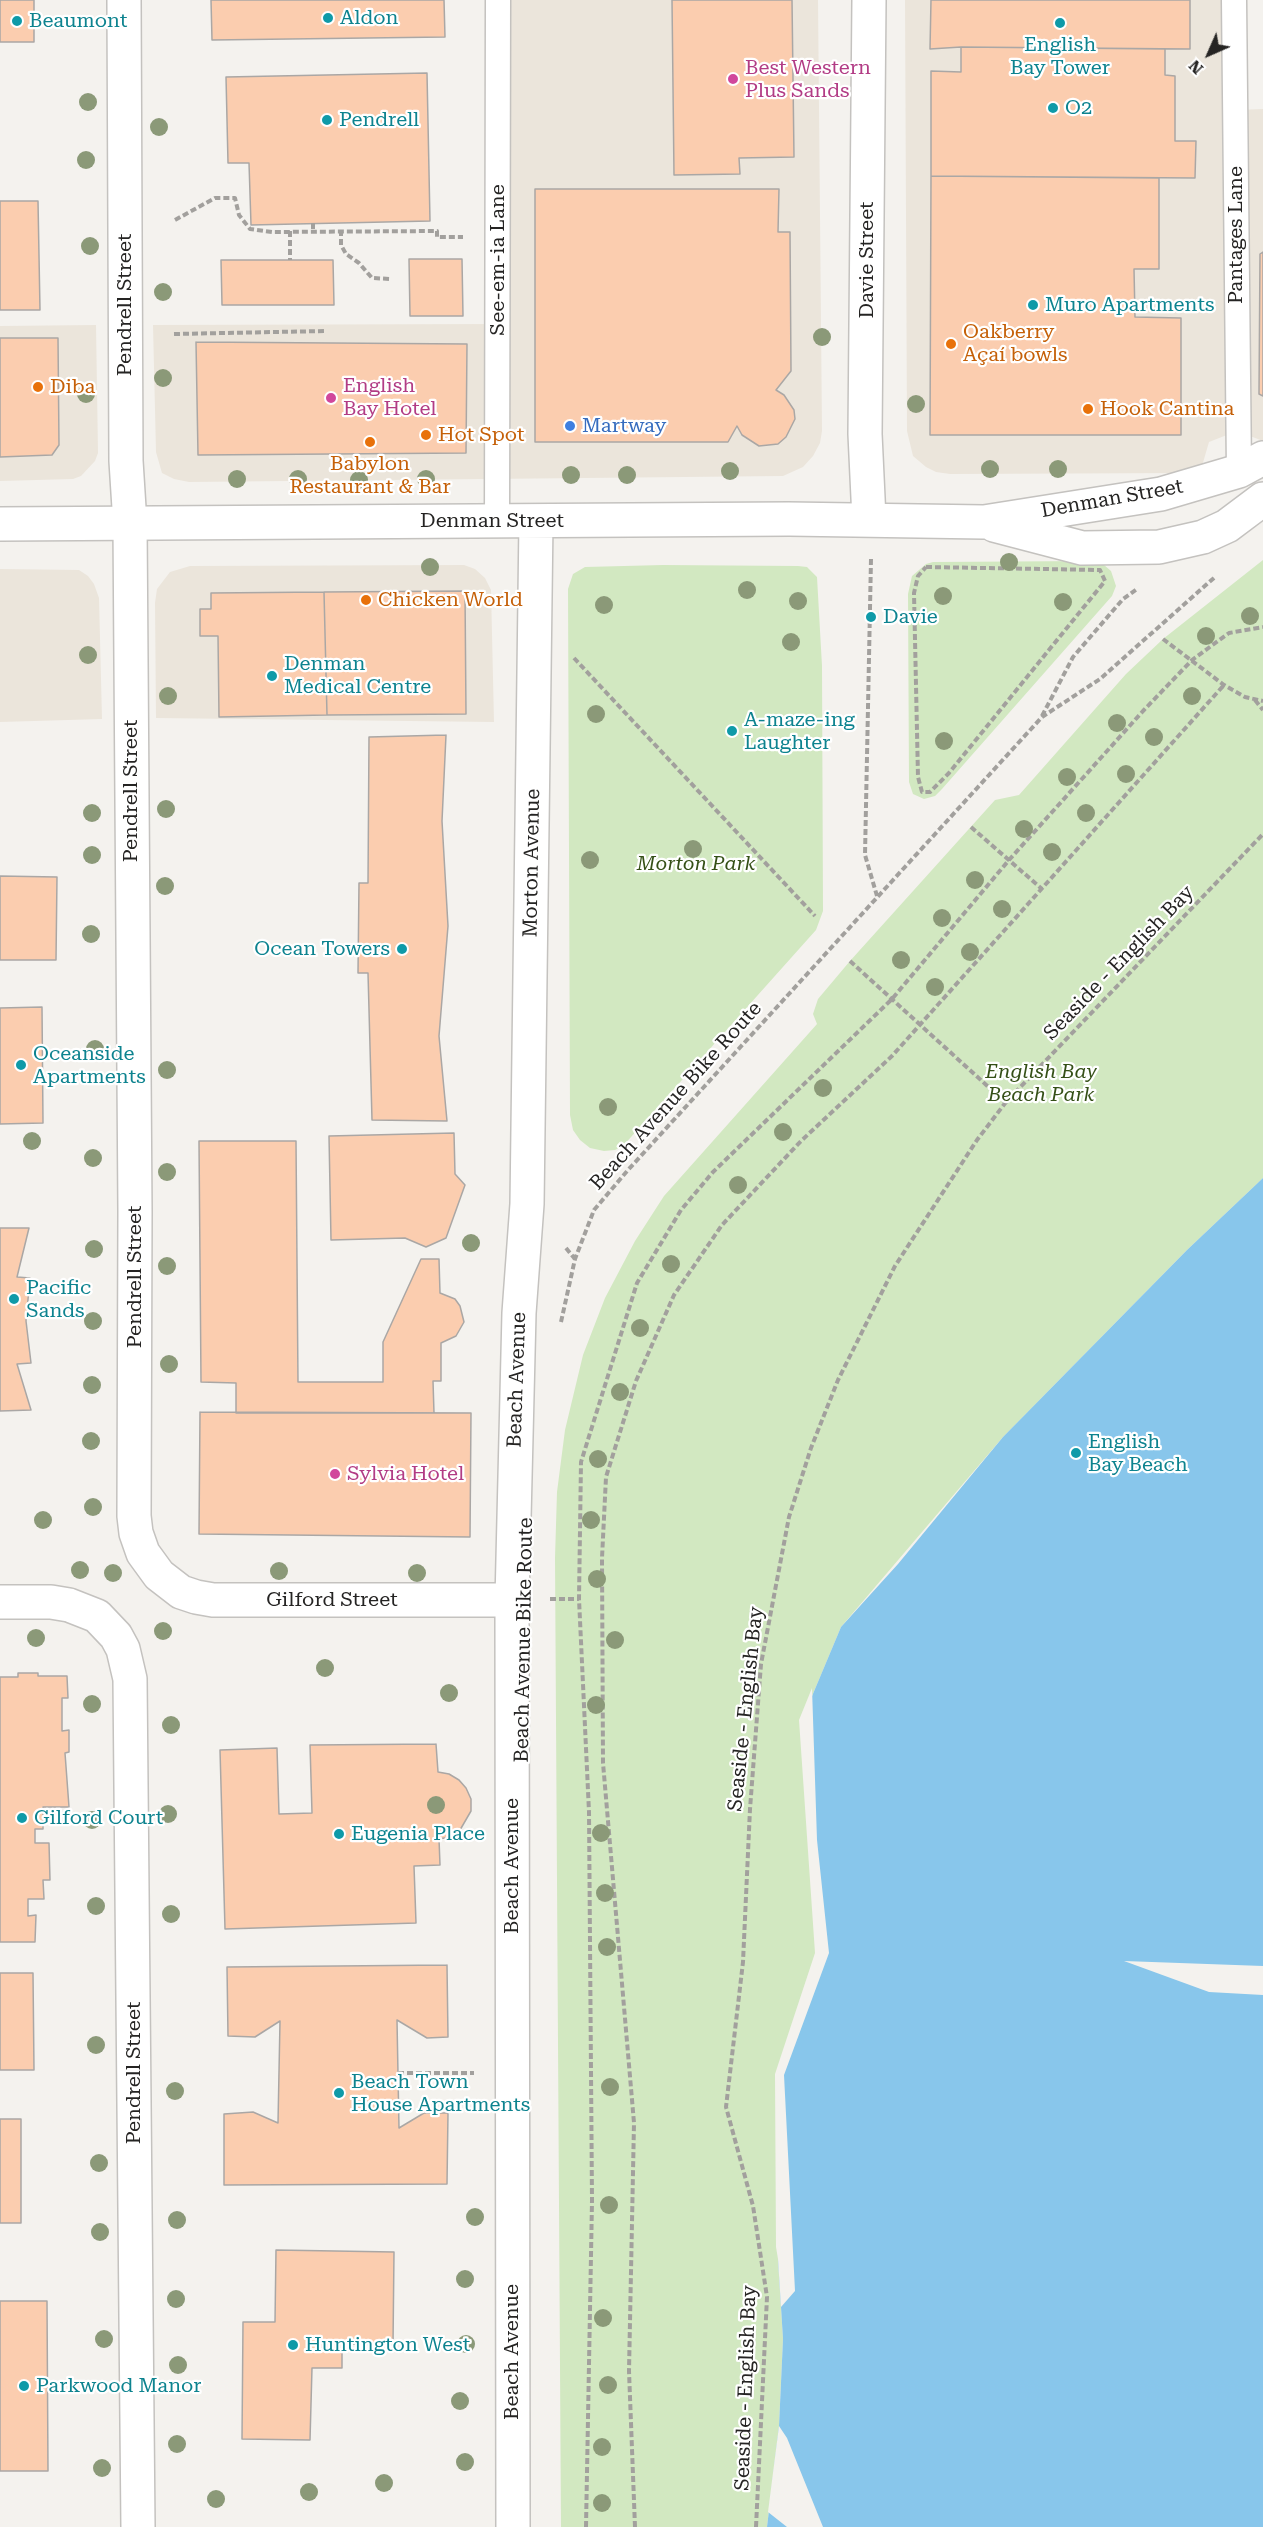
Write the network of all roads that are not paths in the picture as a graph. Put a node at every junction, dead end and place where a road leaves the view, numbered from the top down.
1 (124, 0) edge
2 (498, 0) edge
3 (868, 0) edge
4 (1234, 0) edge
5 (1251, 464) edge
6 (1263, 499) edge
7 (869, 519) junction
8 (497, 521) junction
9 (536, 521) junction
10 (984, 522) junction
11 (0, 524) edge
12 (130, 524) junction
13 (527, 1204) joint
14 (159, 1575) joint
15 (512, 1600) junction
16 (0, 1602) edge
17 (138, 2527) edge
18 (513, 2527) edge

1 - 12 street, Pendrell Street
2 - 8 lane, See-em-ia Lane
3 - 7 street, Davie Street
4 - 5 lane, Pantages Lane
5 - 10 street, Denman Street
6 - 10 street, Denman Street
7 - 9 street, Denman Street
7 - 10 street, Denman Street
8 - 9 street, Denman Street
8 - 12 street, Denman Street
9 - 13 street, Morton Avenue
11 - 12 street, Denman Street
12 - 14 street, Pendrell Street
13 - 15 street, Beach Avenue
14 - 15 street, Gilford Street
15 - 18 street, Beach Avenue
16 - 17 street, Pendrell Street

